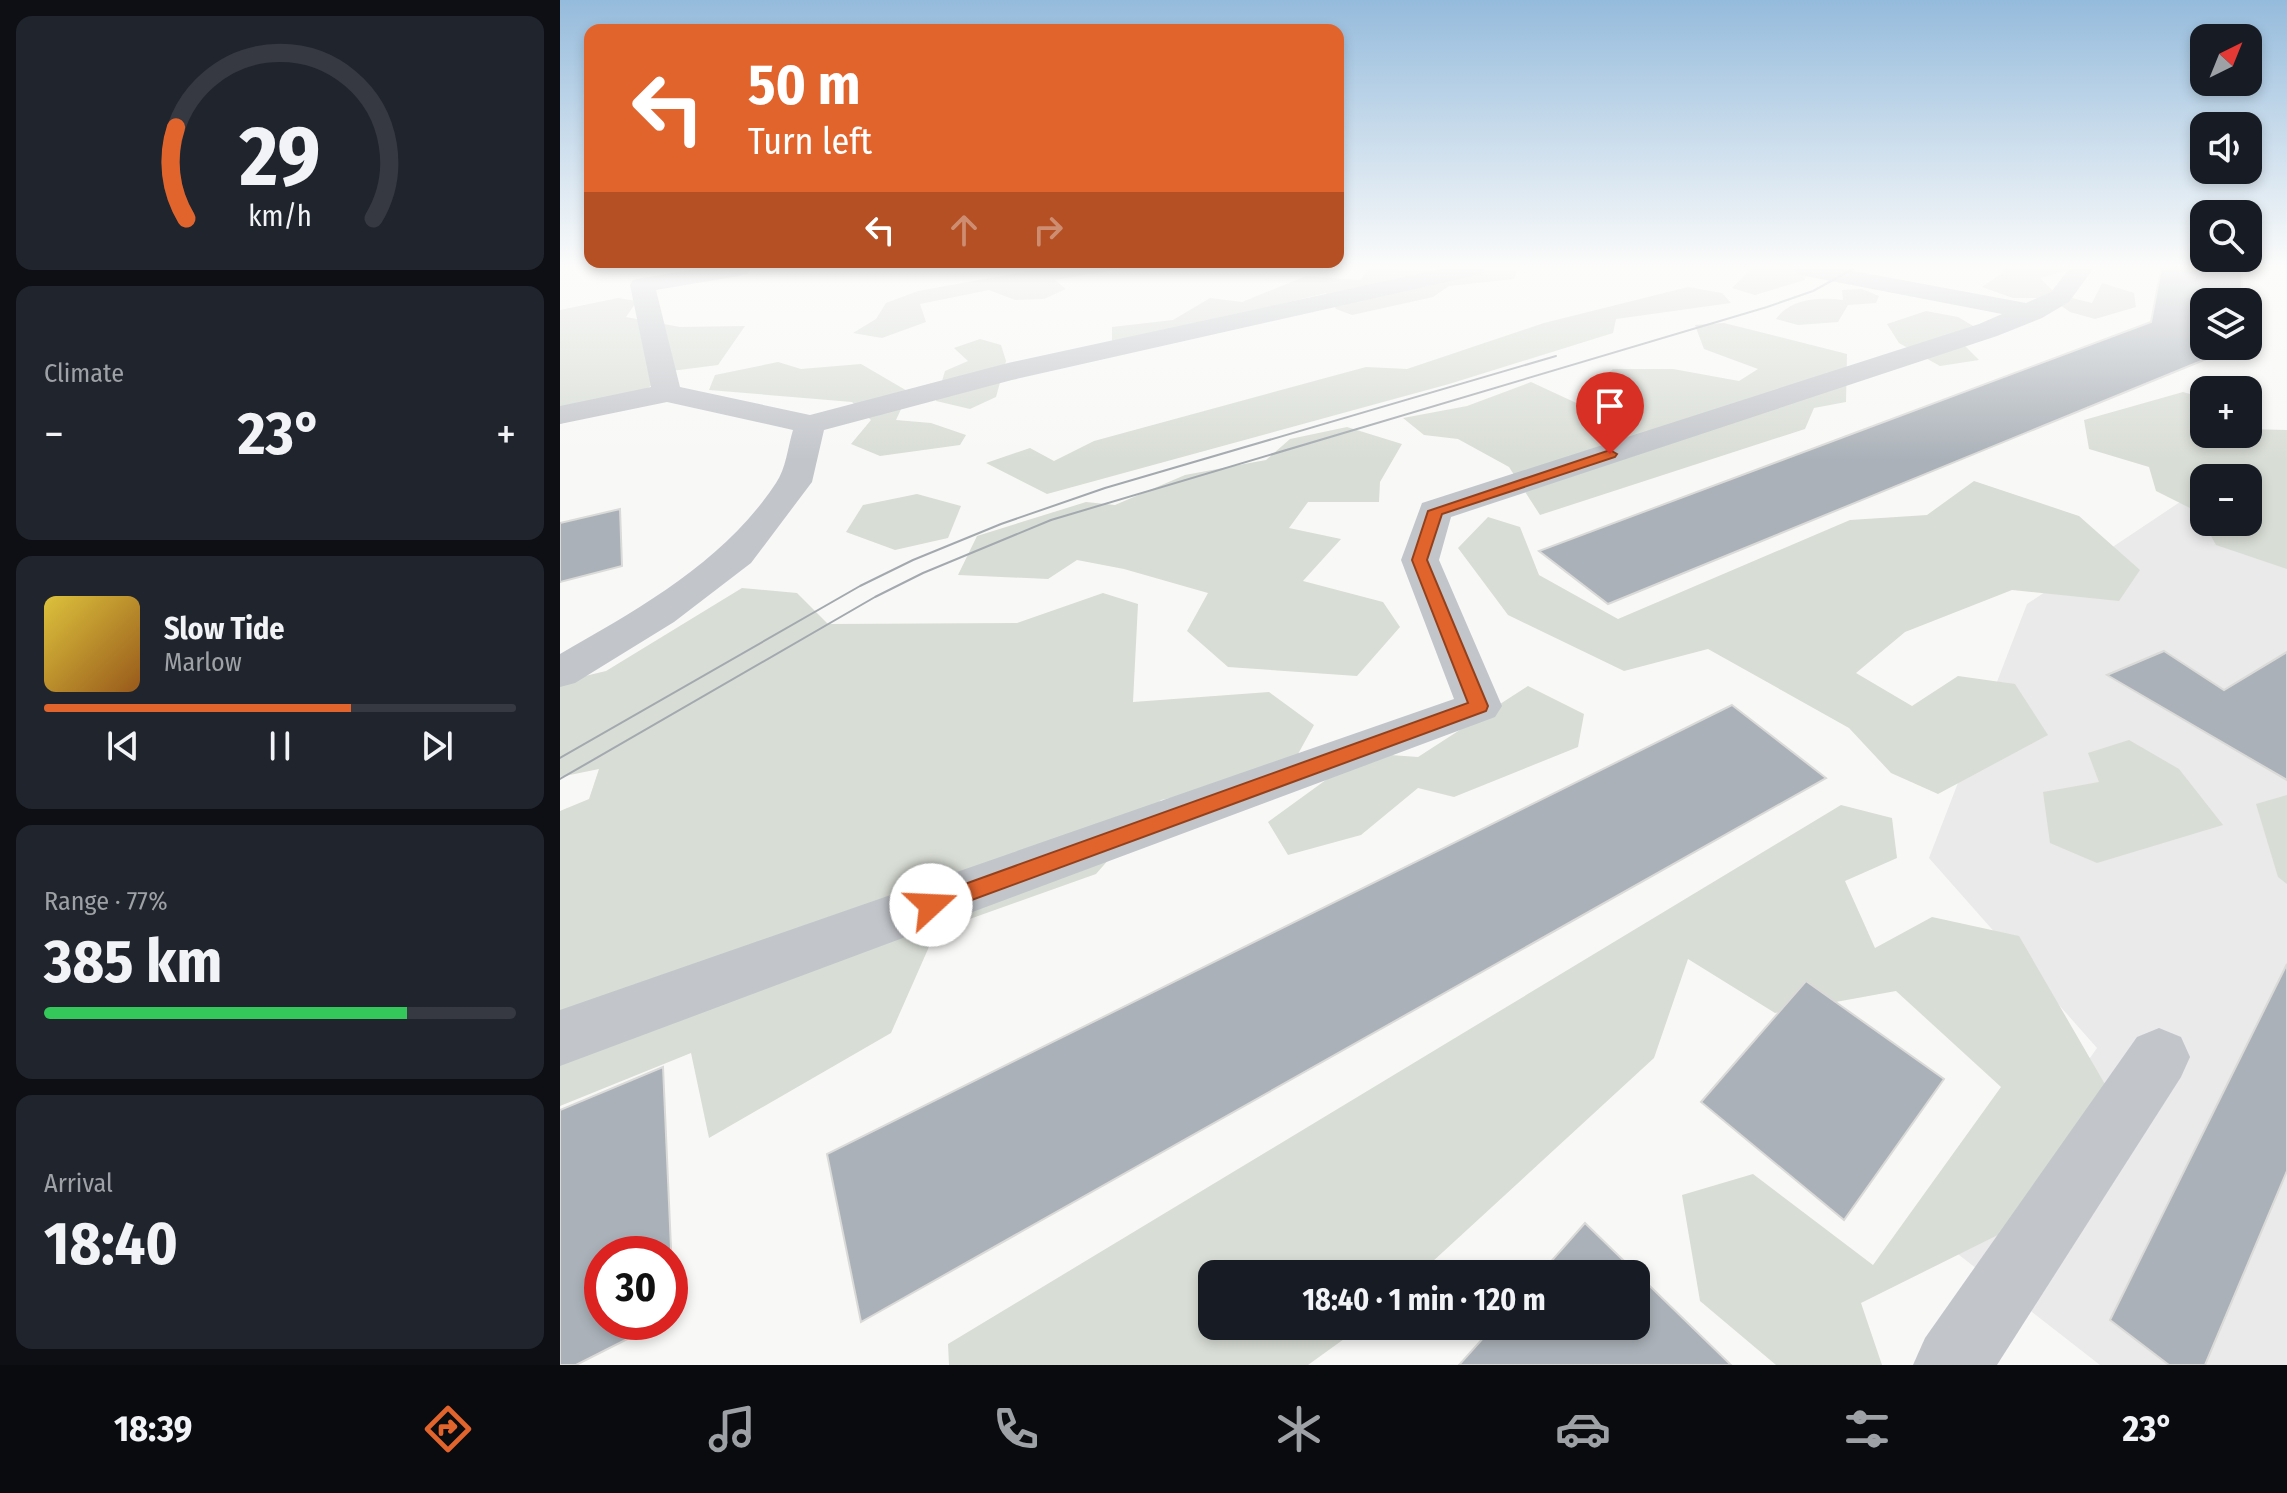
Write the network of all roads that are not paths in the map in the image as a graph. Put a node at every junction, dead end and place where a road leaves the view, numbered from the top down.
1 (653, 333) edge
2 (1185, 333) edge
3 (1980, 333) edge
4 (667, 393) junction
5 (560, 415) edge
6 (810, 424) junction
7 (560, 673) edge
8 (560, 1038) edge
9 (2159, 1057) dead end
10 (1952, 1365) edge

1 - 4 street
2 - 6 street
3 - 8 street
4 - 5 street
4 - 6 street
6 - 7 street
9 - 10 street

